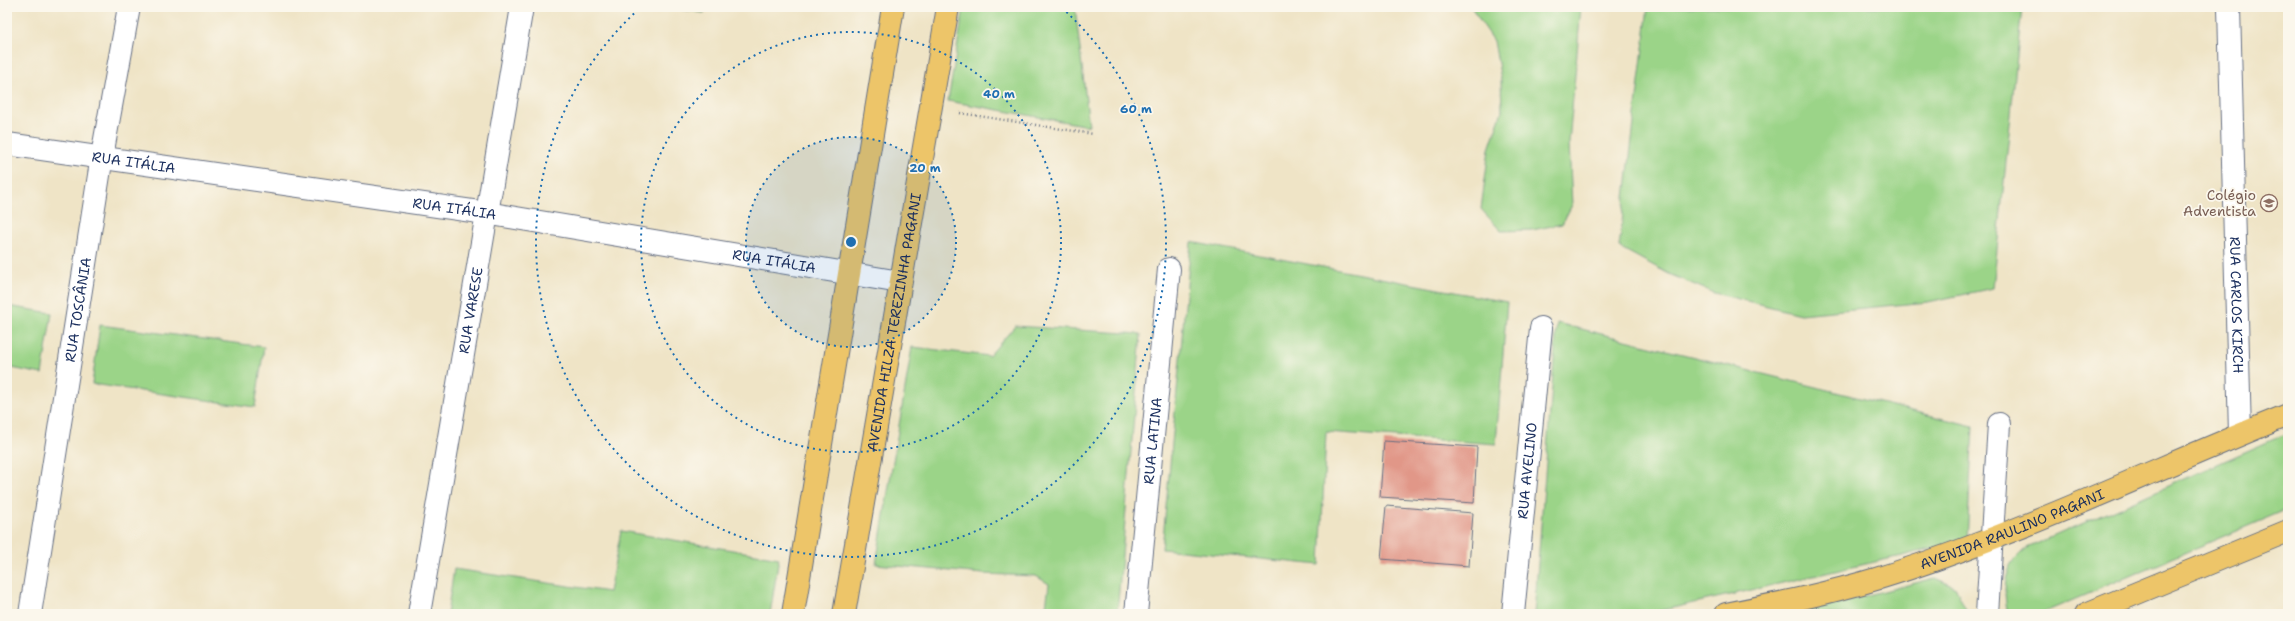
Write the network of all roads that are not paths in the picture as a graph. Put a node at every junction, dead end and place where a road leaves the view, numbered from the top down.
1 (129, 7) edge
2 (522, 7) edge
3 (893, 7) edge
4 (948, 7) edge
5 (2229, 7) edge
6 (7, 144) edge
7 (102, 156) junction
8 (486, 213) junction
9 (1169, 269) dead end
10 (848, 273) junction
11 (900, 282) junction
12 (1542, 328) dead end
13 (2288, 415) edge
14 (1999, 424) dead end
15 (2240, 434) junction
16 (2288, 531) edge
17 (1993, 538) junction
18 (30, 614) edge
19 (419, 614) edge
20 (793, 614) edge
21 (844, 614) edge
22 (1136, 614) edge
23 (1513, 614) edge
24 (1726, 614) edge
25 (1987, 614) edge
26 (2086, 614) edge

1 - 7 street, RUA TOSCÂNIA
2 - 8 street, RUA VARESE
3 - 10 main road
4 - 11 main road, AVENIDA HILZA TEREZINHA PAGANI
5 - 15 street, RUA CARLOS KIRCH
6 - 7 street, RUA ITÁLIA
7 - 8 street, RUA ITÁLIA
7 - 18 street, RUA TOSCÂNIA
8 - 10 street, RUA ITÁLIA
8 - 19 street, RUA VARESE
9 - 22 street, RUA LATINA
10 - 11 street, RUA ITÁLIA
10 - 20 main road
11 - 21 main road, AVENIDA HILZA TEREZINHA PAGANI
12 - 23 street, RUA AVELINO
13 - 15 main road, AVENIDA RAULINO PAGANI
14 - 17 street
15 - 17 main road, AVENIDA RAULINO PAGANI
16 - 26 main road
17 - 24 main road, AVENIDA RAULINO PAGANI
17 - 25 street

